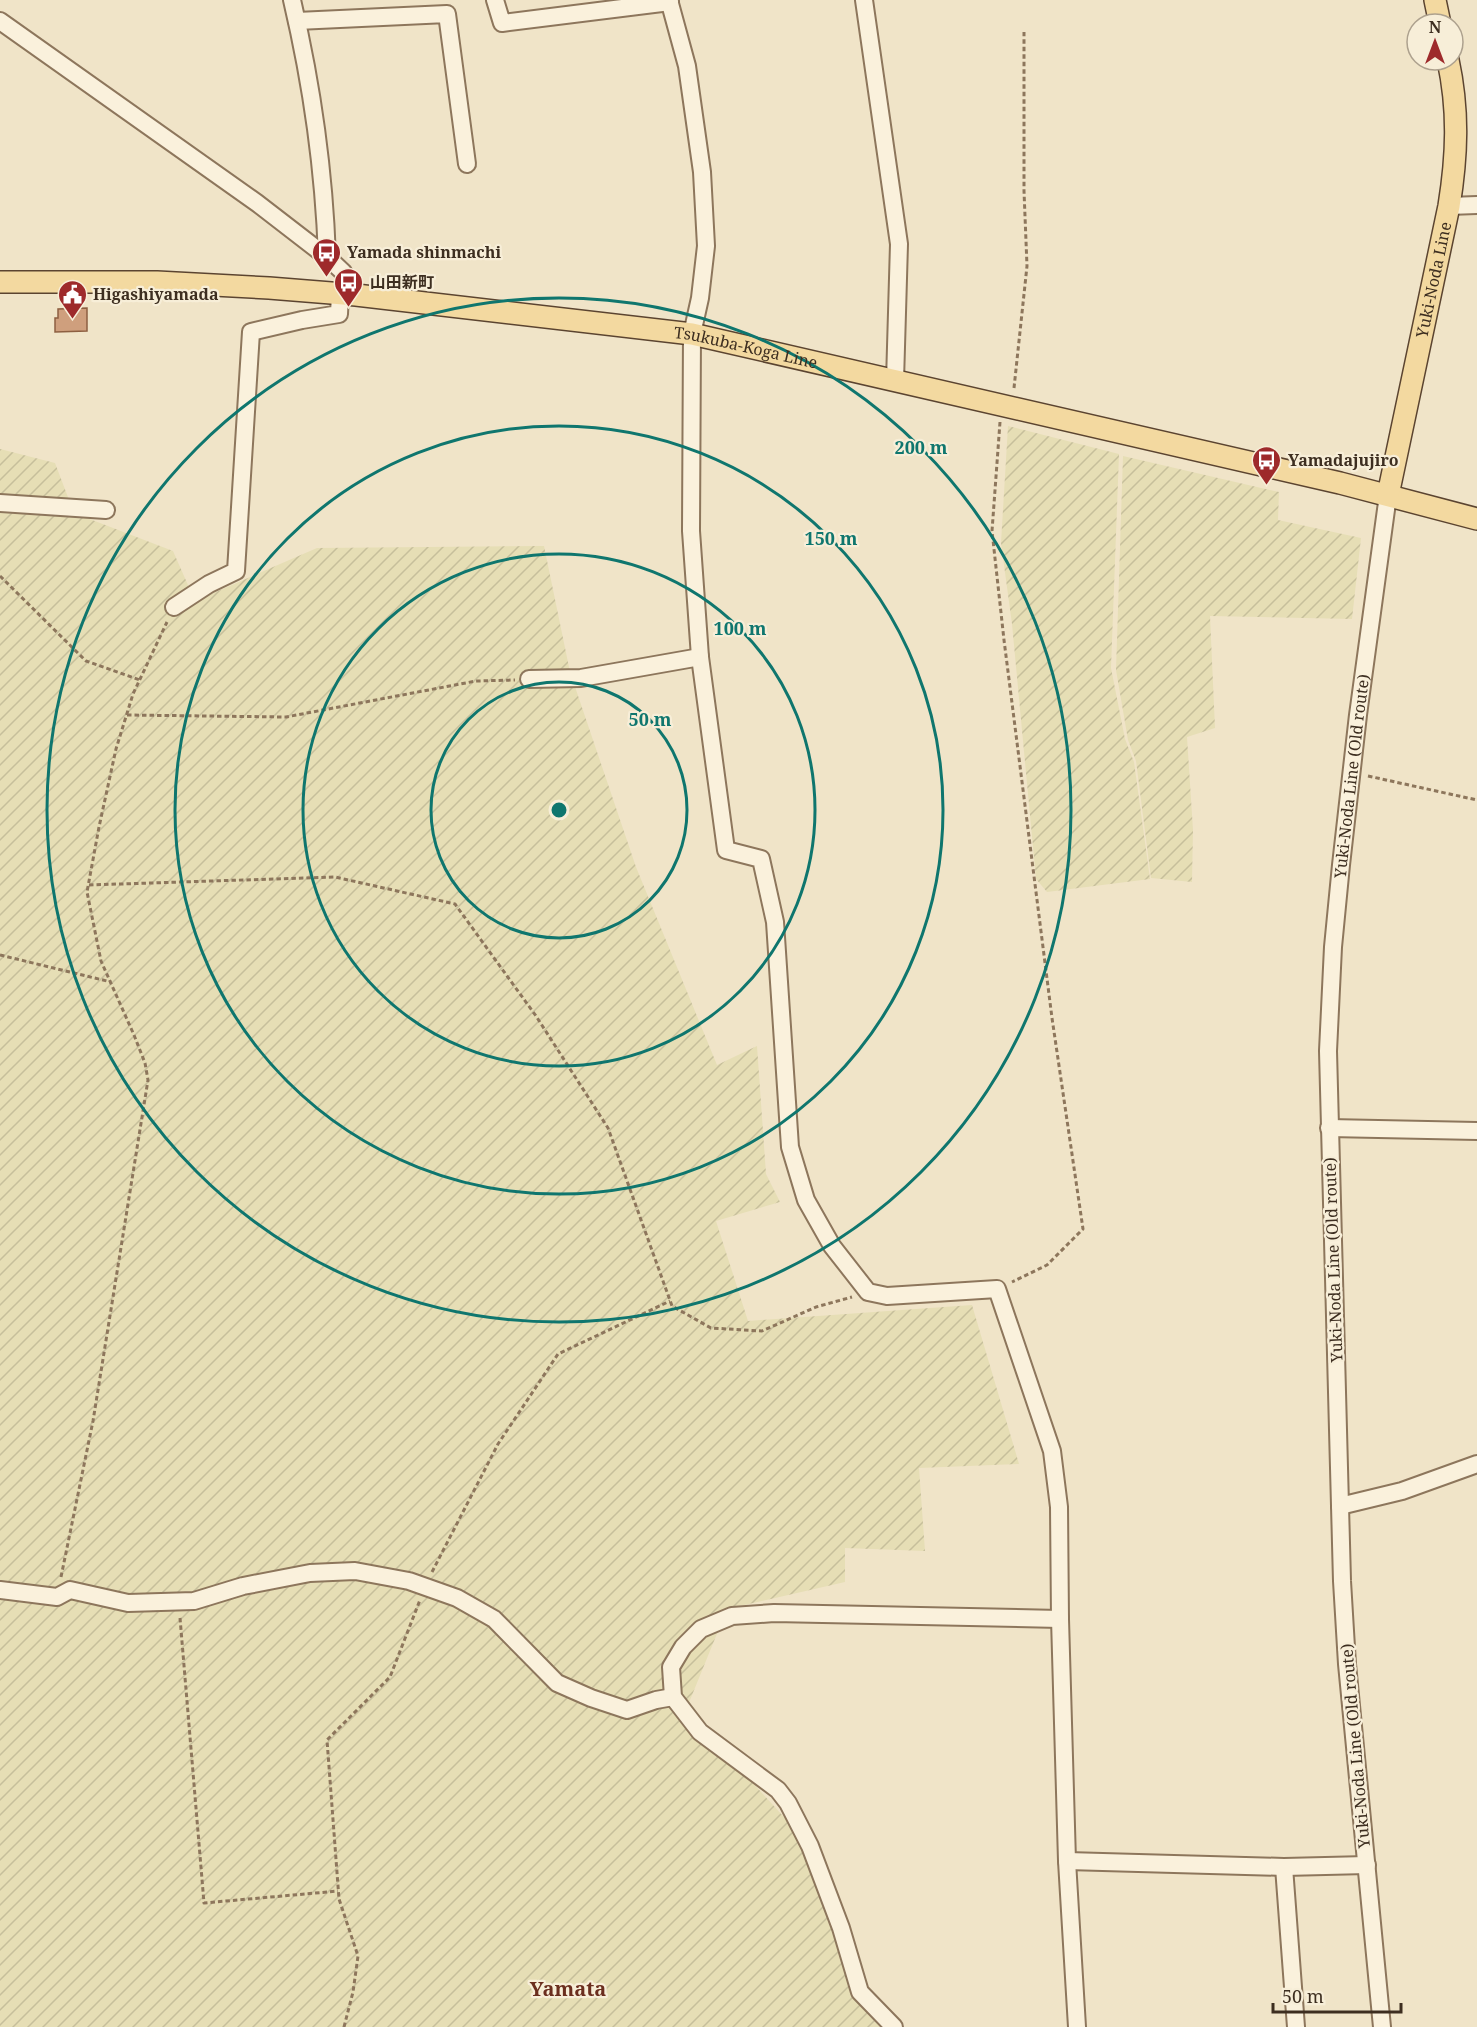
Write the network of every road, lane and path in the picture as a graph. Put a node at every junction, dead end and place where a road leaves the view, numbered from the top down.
1 (292, 0) edge
2 (495, 0) edge
3 (864, 0) edge
4 (669, 1) edge
5 (0, 21) edge
6 (297, 21) junction
7 (1024, 32) dead end
8 (1450, 72) edge
9 (467, 164) dead end
10 (1477, 205) edge
11 (1449, 206) junction
12 (327, 257) junction
13 (0, 282) edge
14 (348, 295) junction
15 (692, 334) junction
16 (895, 381) junction
17 (1007, 407) junction
18 (1388, 495) junction
19 (0, 503) edge
20 (106, 510) dead end
21 (1477, 519) edge
22 (0, 576) edge
23 (174, 607) joint
24 (700, 657) junction
25 (529, 679) joint
26 (140, 680) junction
27 (127, 715) junction
28 (1352, 772) junction
29 (1477, 800) edge
30 (89, 885) junction
31 (0, 955) edge
32 (111, 982) junction
33 (1329, 1128) junction
34 (1477, 1131) edge
35 (997, 1289) junction
36 (868, 1293) junction
37 (670, 1301) junction
38 (1477, 1464) edge
39 (1340, 1506) junction
40 (425, 1586) junction
41 (0, 1590) edge
42 (57, 1597) junction
43 (179, 1602) junction
44 (1060, 1619) junction
45 (673, 1697) junction
46 (1067, 1861) junction
47 (1366, 1865) junction
48 (1284, 1867) junction
49 (338, 1891) junction
50 (344, 2027) edge
51 (894, 2027) edge
52 (1077, 2027) edge
53 (1296, 2027) edge
54 (1382, 2027) edge

1 - 6 street
2 - 4 street
3 - 16 street
4 - 15 street
5 - 12 street
6 - 9 street
6 - 12 street
7 - 17 path
8 - 11 main road, Yuki-Noda Line
10 - 11 street
11 - 18 main road, Yuki-Noda Line
12 - 14 street
13 - 14 main road, Tsukuba-Koga Line
14 - 15 main road, Tsukuba-Koga Line
14 - 23 street
15 - 16 main road, Tsukuba-Koga Line
15 - 24 street
16 - 17 main road, Tsukuba-Koga Line
17 - 18 main road, Tsukuba-Koga Line
17 - 35 path
18 - 21 main road, Tsukuba-Koga Line
18 - 28 street, Yuki-Noda Line (Old route)
19 - 20 street
22 - 26 path
23 - 26 path
24 - 25 street
24 - 36 street
25 - 27 path
26 - 27 path
27 - 30 path
28 - 29 path
28 - 33 street, Yuki-Noda Line (Old route)
30 - 32 path
30 - 37 path
31 - 32 path
32 - 42 path
33 - 34 street
33 - 39 street, Yuki-Noda Line (Old route)
35 - 36 street
35 - 44 street
36 - 37 path
37 - 40 path
38 - 39 street
39 - 47 street, Yuki-Noda Line (Old route)
40 - 43 street
40 - 45 street
40 - 49 path
41 - 42 street
42 - 43 street
43 - 49 path
44 - 45 street
44 - 46 street
45 - 51 street
46 - 48 street
46 - 52 street
47 - 48 street
47 - 54 street, Yuki-Noda Line (Old route)
48 - 53 street
49 - 50 path

